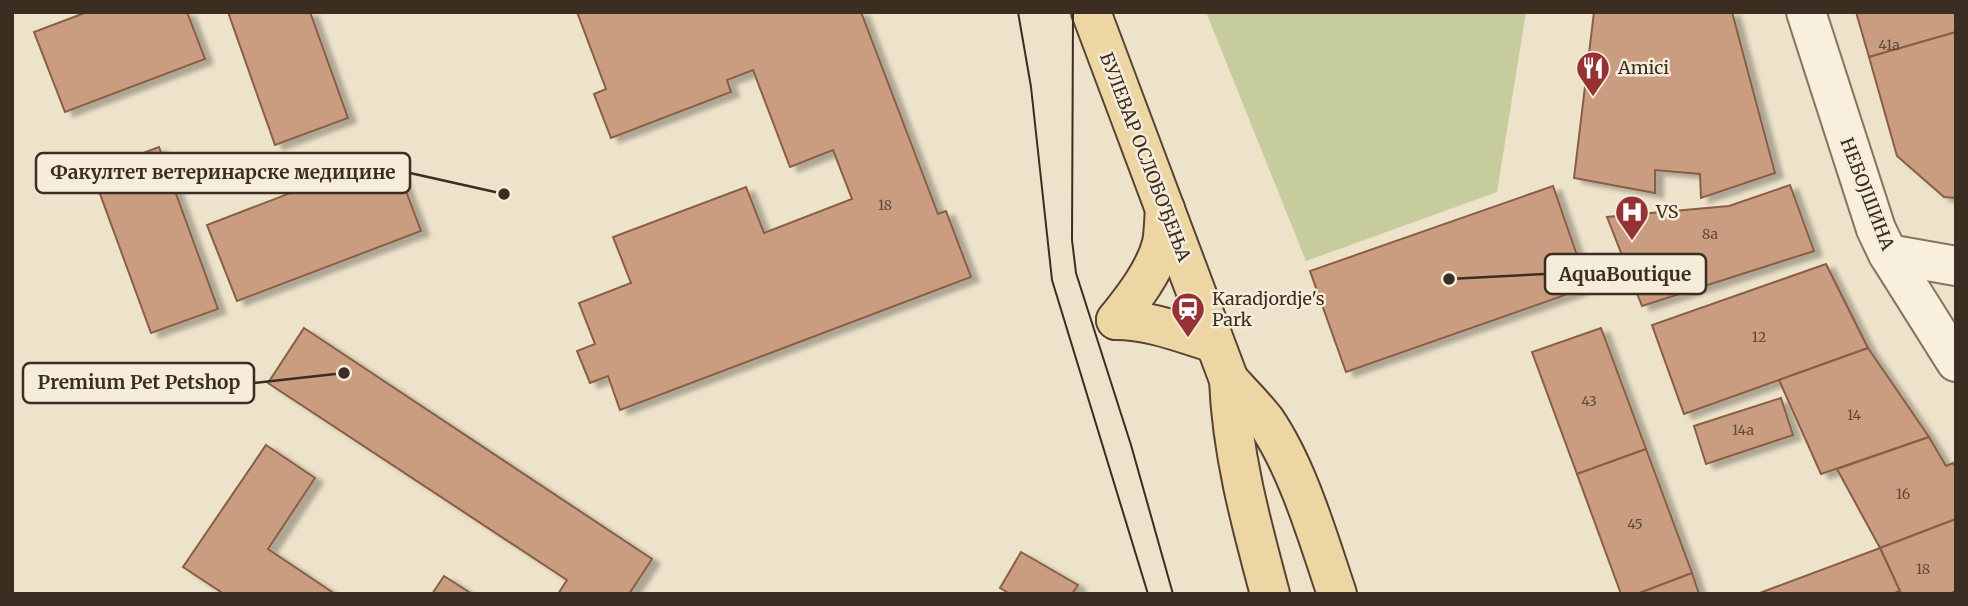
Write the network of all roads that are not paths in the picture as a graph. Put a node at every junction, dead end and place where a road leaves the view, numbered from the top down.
1 (1091, 12) edge
2 (1806, 12) edge
3 (1165, 209) junction
4 (1888, 254) junction
5 (1956, 265) edge
6 (1214, 344) junction
7 (1956, 362) edge
8 (1229, 380) junction
9 (1270, 594) edge
10 (1337, 594) edge

1 - 3 main road, БУЛЕВАР ОСЛОБОЂЕЊА
2 - 4 street, НЕБОЈШИНА
3 - 6 main road, БУЛЕВАР ОСЛОБОЂЕЊА
3 - 6 main road
4 - 5 street
4 - 7 street, НЕБОЈШИНА
6 - 8 main road, БУЛЕВАР ОСЛОБОЂЕЊА
8 - 9 main road, БУЛЕВАР ОСЛОБОЂЕЊА
8 - 10 main road, БУЛЕВАР ОСЛОБОЂЕЊА

